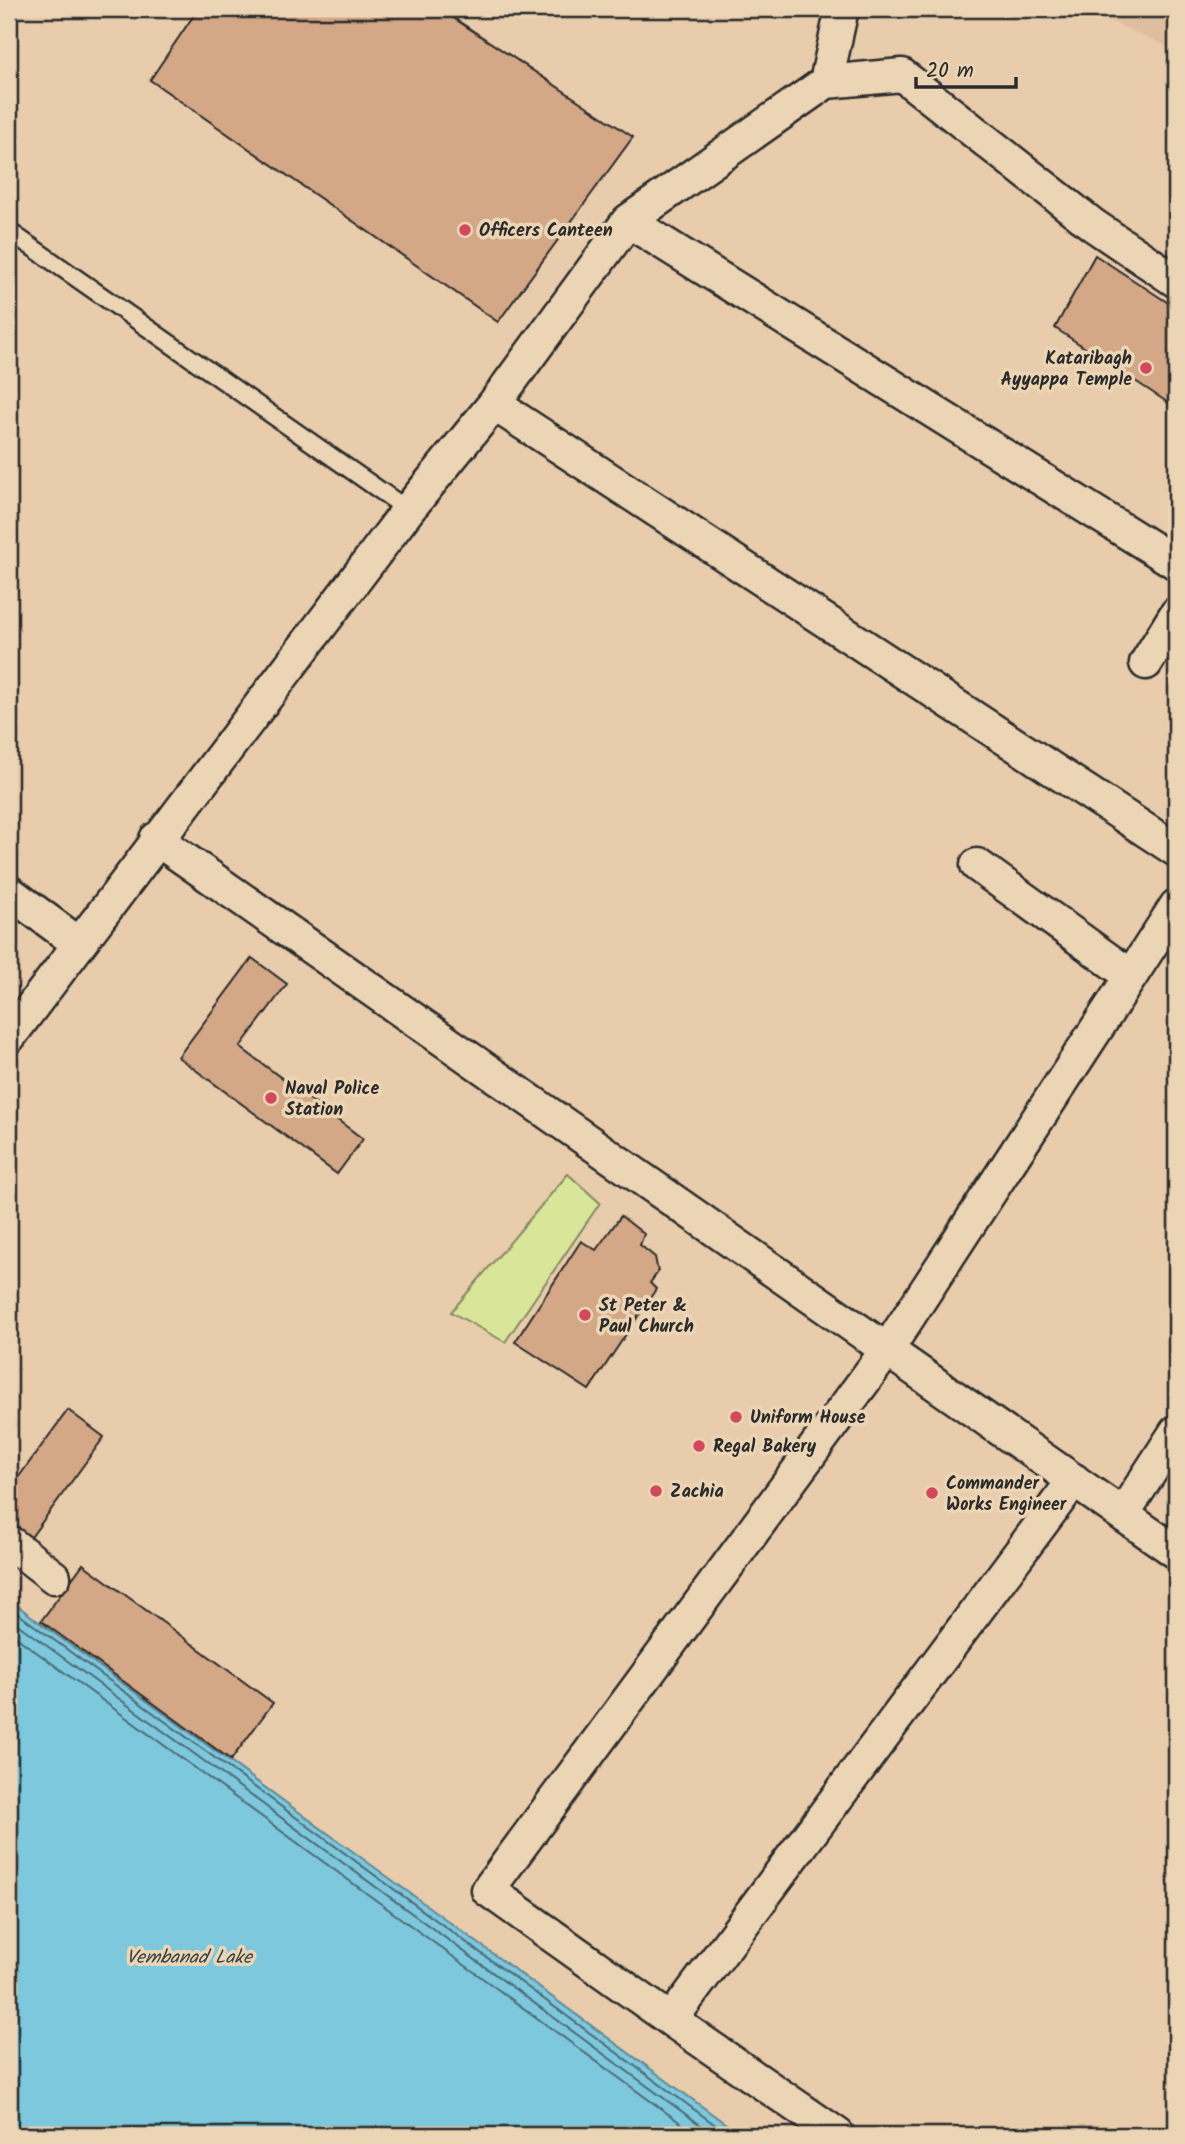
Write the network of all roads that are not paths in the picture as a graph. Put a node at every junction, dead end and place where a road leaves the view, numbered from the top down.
1 (842, 9) edge
2 (826, 82) junction
3 (628, 221) junction
4 (9, 232) edge
5 (1176, 281) edge
6 (494, 404) junction
7 (408, 510) junction
8 (1176, 563) edge
9 (1176, 614) edge
10 (1146, 663) dead end
11 (156, 839) junction
12 (1176, 850) edge
13 (977, 865) dead end
14 (9, 892) edge
15 (1176, 906) edge
16 (78, 943) junction
17 (1131, 976) junction
18 (9, 1037) edge
19 (887, 1350) junction
20 (1176, 1432) edge
21 (1074, 1480) junction
22 (1123, 1514) junction
23 (9, 1542) edge
24 (1176, 1552) edge
25 (54, 1577) dead end
26 (671, 2020) junction
27 (838, 2135) edge

1 - 2 street
2 - 3 street
2 - 5 street
3 - 6 street
3 - 8 street
4 - 7 lane
6 - 7 street
6 - 12 street
7 - 11 street
9 - 10 street
11 - 16 street
11 - 19 street
13 - 17 street
14 - 16 street
15 - 17 street
16 - 18 street
17 - 19 street
19 - 21 street
19 - 26 street
20 - 22 street
21 - 22 street
21 - 26 street
22 - 24 street
23 - 25 street
26 - 27 street

